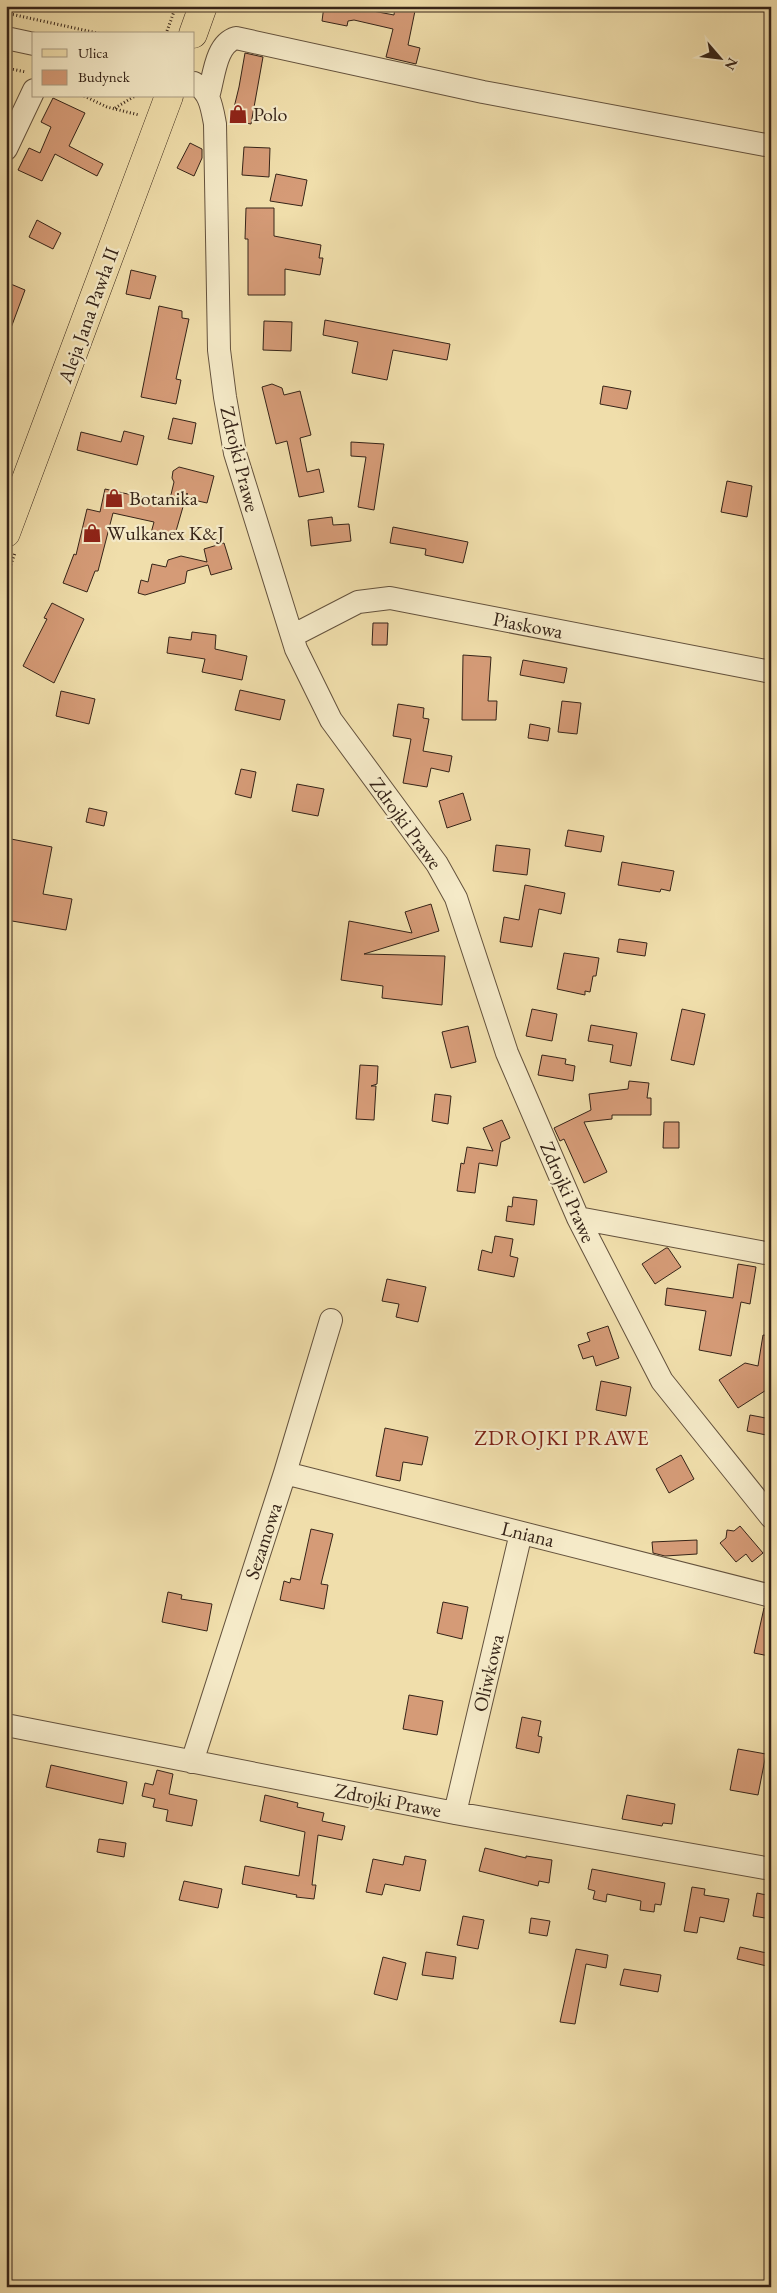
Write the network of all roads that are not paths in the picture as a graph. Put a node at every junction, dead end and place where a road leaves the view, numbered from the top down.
1 (203, 6) edge
2 (180, 32) edge
3 (6, 38) edge
4 (32, 44) edge
5 (201, 90) edge
6 (32, 94) edge
7 (168, 98) edge
8 (771, 146) edge
9 (6, 149) edge
10 (6, 533) edge
11 (292, 636) junction
12 (771, 672) edge
13 (578, 1218) junction
14 (771, 1254) edge
15 (331, 1320) dead end
16 (285, 1473) junction
17 (771, 1518) edge
18 (521, 1533) junction
19 (771, 1596) edge
20 (6, 1725) edge
21 (192, 1762) junction
22 (455, 1813) junction
23 (771, 1869) edge

1 - 2 main road
3 - 4 street
5 - 8 street
5 - 11 street, Zdrojki Prawe
6 - 9 street
7 - 10 main road, Aleja Jana Pawła II
11 - 12 street, Piaskowa
11 - 13 street, Zdrojki Prawe
13 - 14 street
13 - 17 street, Zdrojki Prawe
15 - 16 street, Sezamowa
16 - 18 street, Lniana
16 - 21 street, Sezamowa
18 - 19 street, Lniana
18 - 22 street, Oliwkowa
20 - 21 street, Zdrojki Prawe
21 - 22 street, Zdrojki Prawe
22 - 23 street, Zdrojki Prawe

